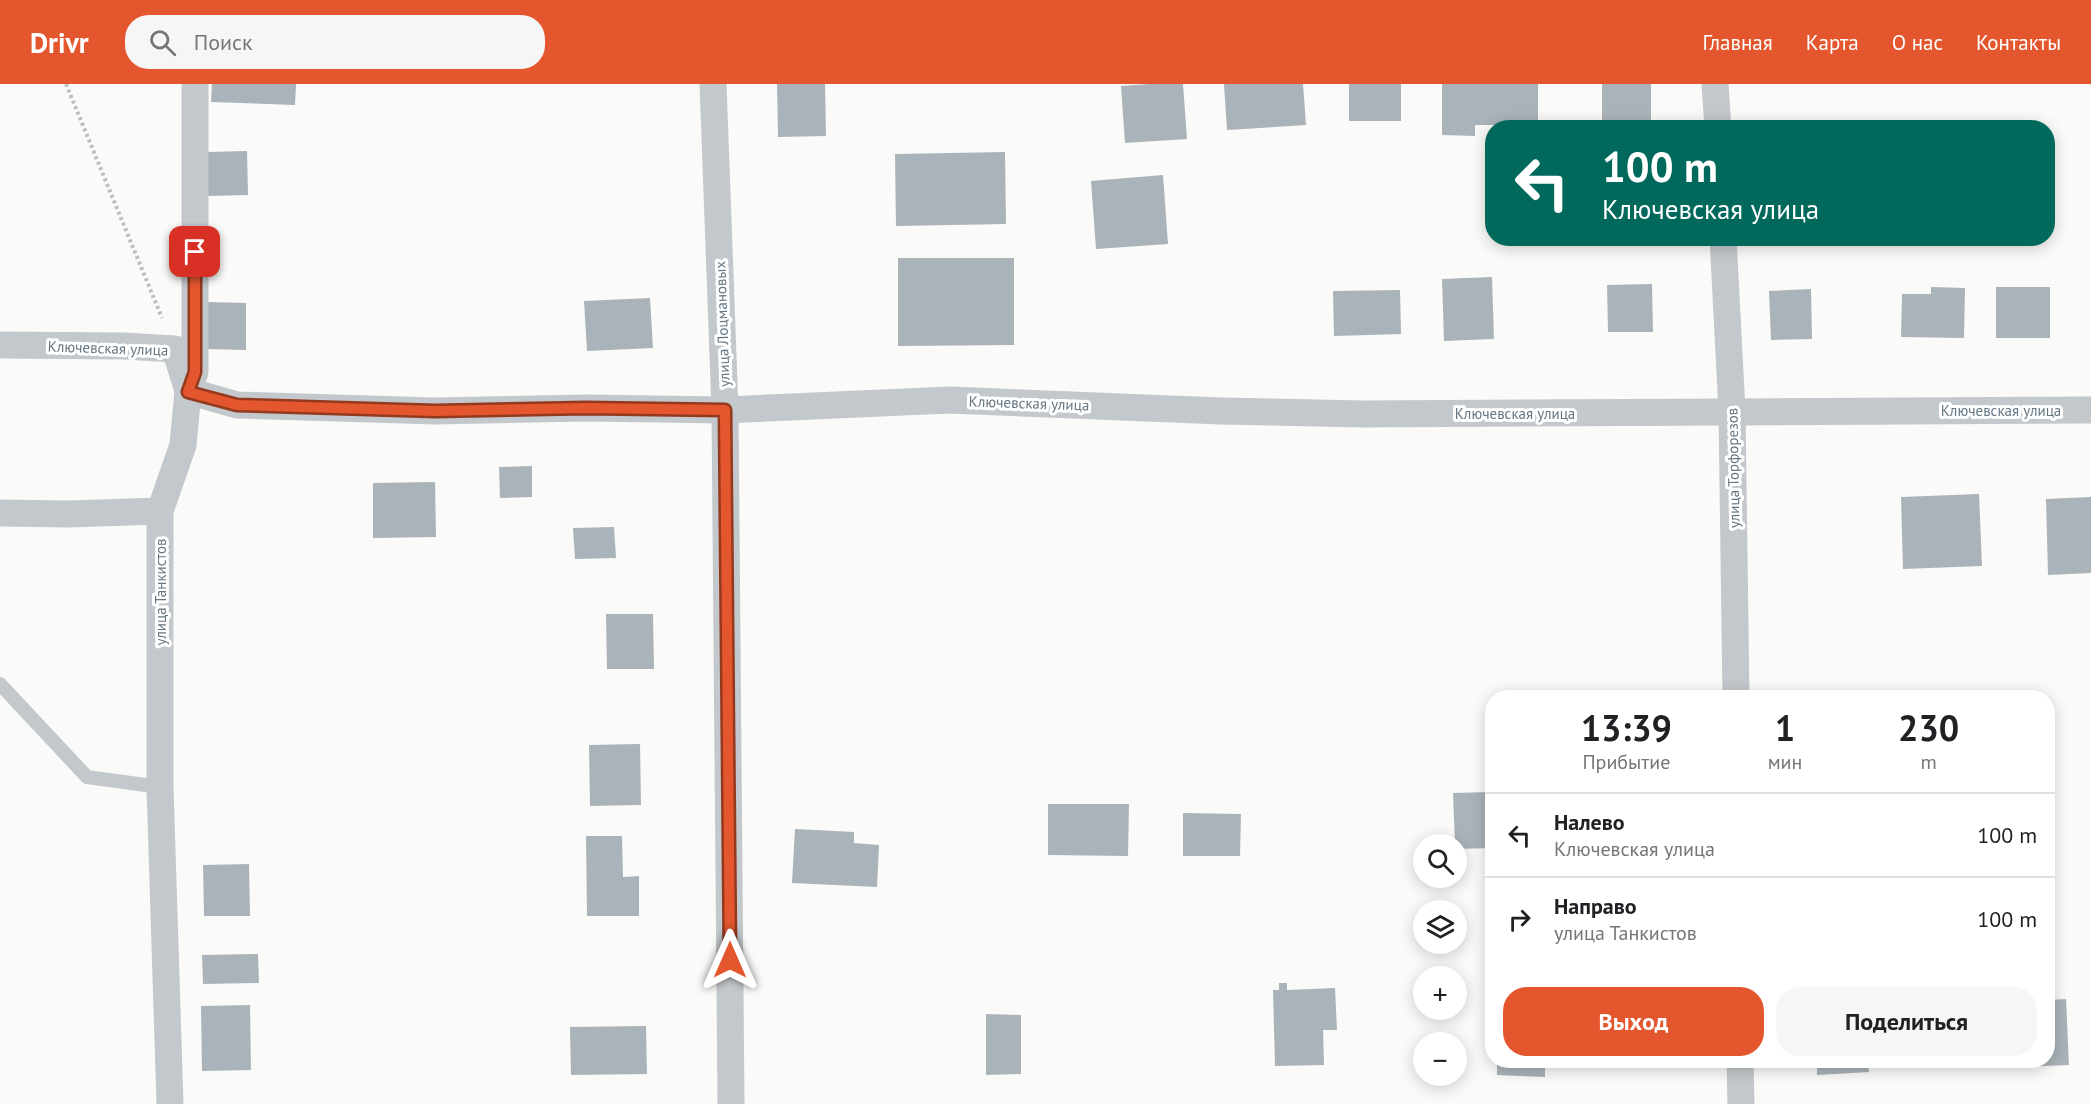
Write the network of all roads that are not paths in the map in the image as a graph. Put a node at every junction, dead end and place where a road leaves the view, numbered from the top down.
1 (195, 84) edge
2 (713, 84) edge
3 (1715, 84) edge
4 (1717, 120) edge
5 (1723, 246) edge
6 (0, 345) edge
7 (188, 392) junction
8 (725, 410) junction
9 (2091, 410) edge
10 (1732, 411) junction
11 (160, 511) junction
12 (0, 513) edge
13 (0, 684) edge
14 (1736, 690) edge
15 (160, 788) junction
16 (1740, 1068) edge
17 (170, 1104) edge
18 (731, 1104) edge
19 (1741, 1104) edge

1 - 7 street, улица Танкистов
2 - 8 street, улица Лоцмановых
3 - 4 street
5 - 10 street, улица Торфорезов
6 - 7 street, Ключевская улица
7 - 8 street, Ключевская улица
7 - 11 street, улица Танкистов
8 - 10 street, Ключевская улица
8 - 18 street, улица Лоцмановых
9 - 10 street, Ключевская улица
10 - 14 street, улица Торфорезов
11 - 12 street
11 - 15 street, улица Танкистов
13 - 15 lane
15 - 17 street, улица Танкистов
16 - 19 street

